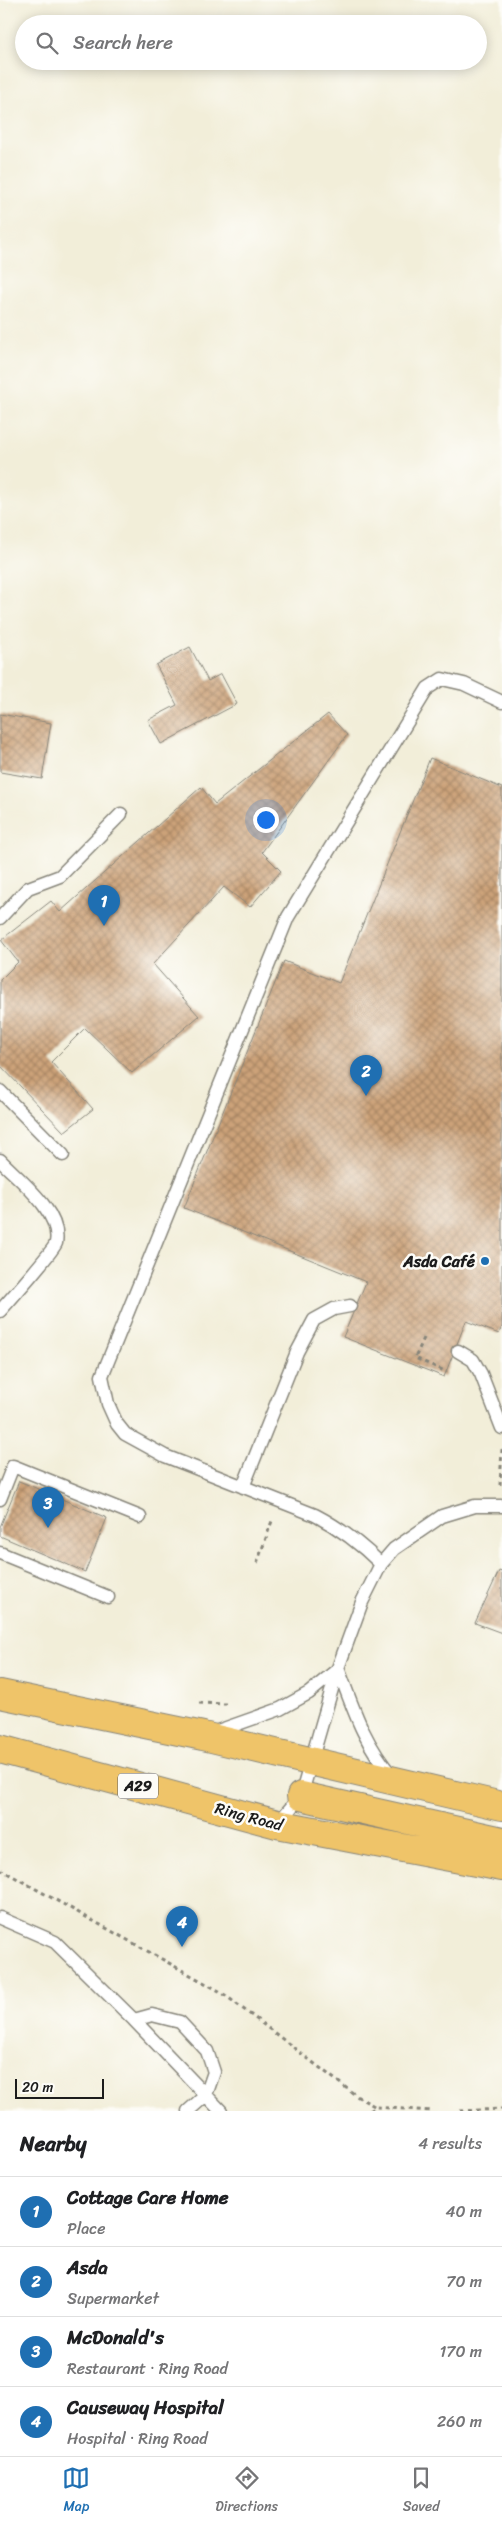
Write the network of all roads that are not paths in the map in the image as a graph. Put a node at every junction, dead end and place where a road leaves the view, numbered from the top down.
1 (502, 702) edge
2 (121, 814) dead end
3 (0, 918) edge
4 (0, 1091) edge
5 (63, 1156) dead end
6 (0, 1160) edge
7 (350, 1306) dead end
8 (0, 1311) edge
9 (458, 1351) dead end
10 (502, 1428) edge
11 (243, 1487) junction
12 (0, 1499) edge
13 (501, 1506) edge
14 (140, 1517) dead end
15 (0, 1553) edge
16 (381, 1564) junction
17 (108, 1597) dead end
18 (338, 1668) junction
19 (0, 1694) edge
20 (203, 1736) junction
21 (0, 1748) edge
22 (310, 1761) junction
23 (397, 1780) junction
24 (301, 1796) junction
25 (502, 1806) edge
26 (277, 1824) junction
27 (502, 1841) edge
28 (502, 1867) edge
29 (0, 1918) edge
30 (134, 2020) junction
31 (206, 2096) junction
32 (188, 2111) edge
33 (221, 2111) edge

1 - 11 lane
2 - 3 lane
4 - 5 lane
6 - 8 lane
7 - 11 lane
9 - 10 lane
11 - 16 lane
12 - 14 lane
13 - 16 lane
15 - 17 lane
16 - 18 lane
18 - 20 lane
18 - 22 lane
18 - 23 lane
19 - 20 main road
20 - 22 main road
21 - 26 main road, Ring Road / A29
22 - 23 main road
22 - 24 lane
23 - 25 main road
24 - 26 lane
24 - 27 main road
26 - 28 main road, Ring Road / A29
29 - 30 lane
30 - 31 lane
30 - 31 lane
31 - 32 lane
31 - 33 lane

